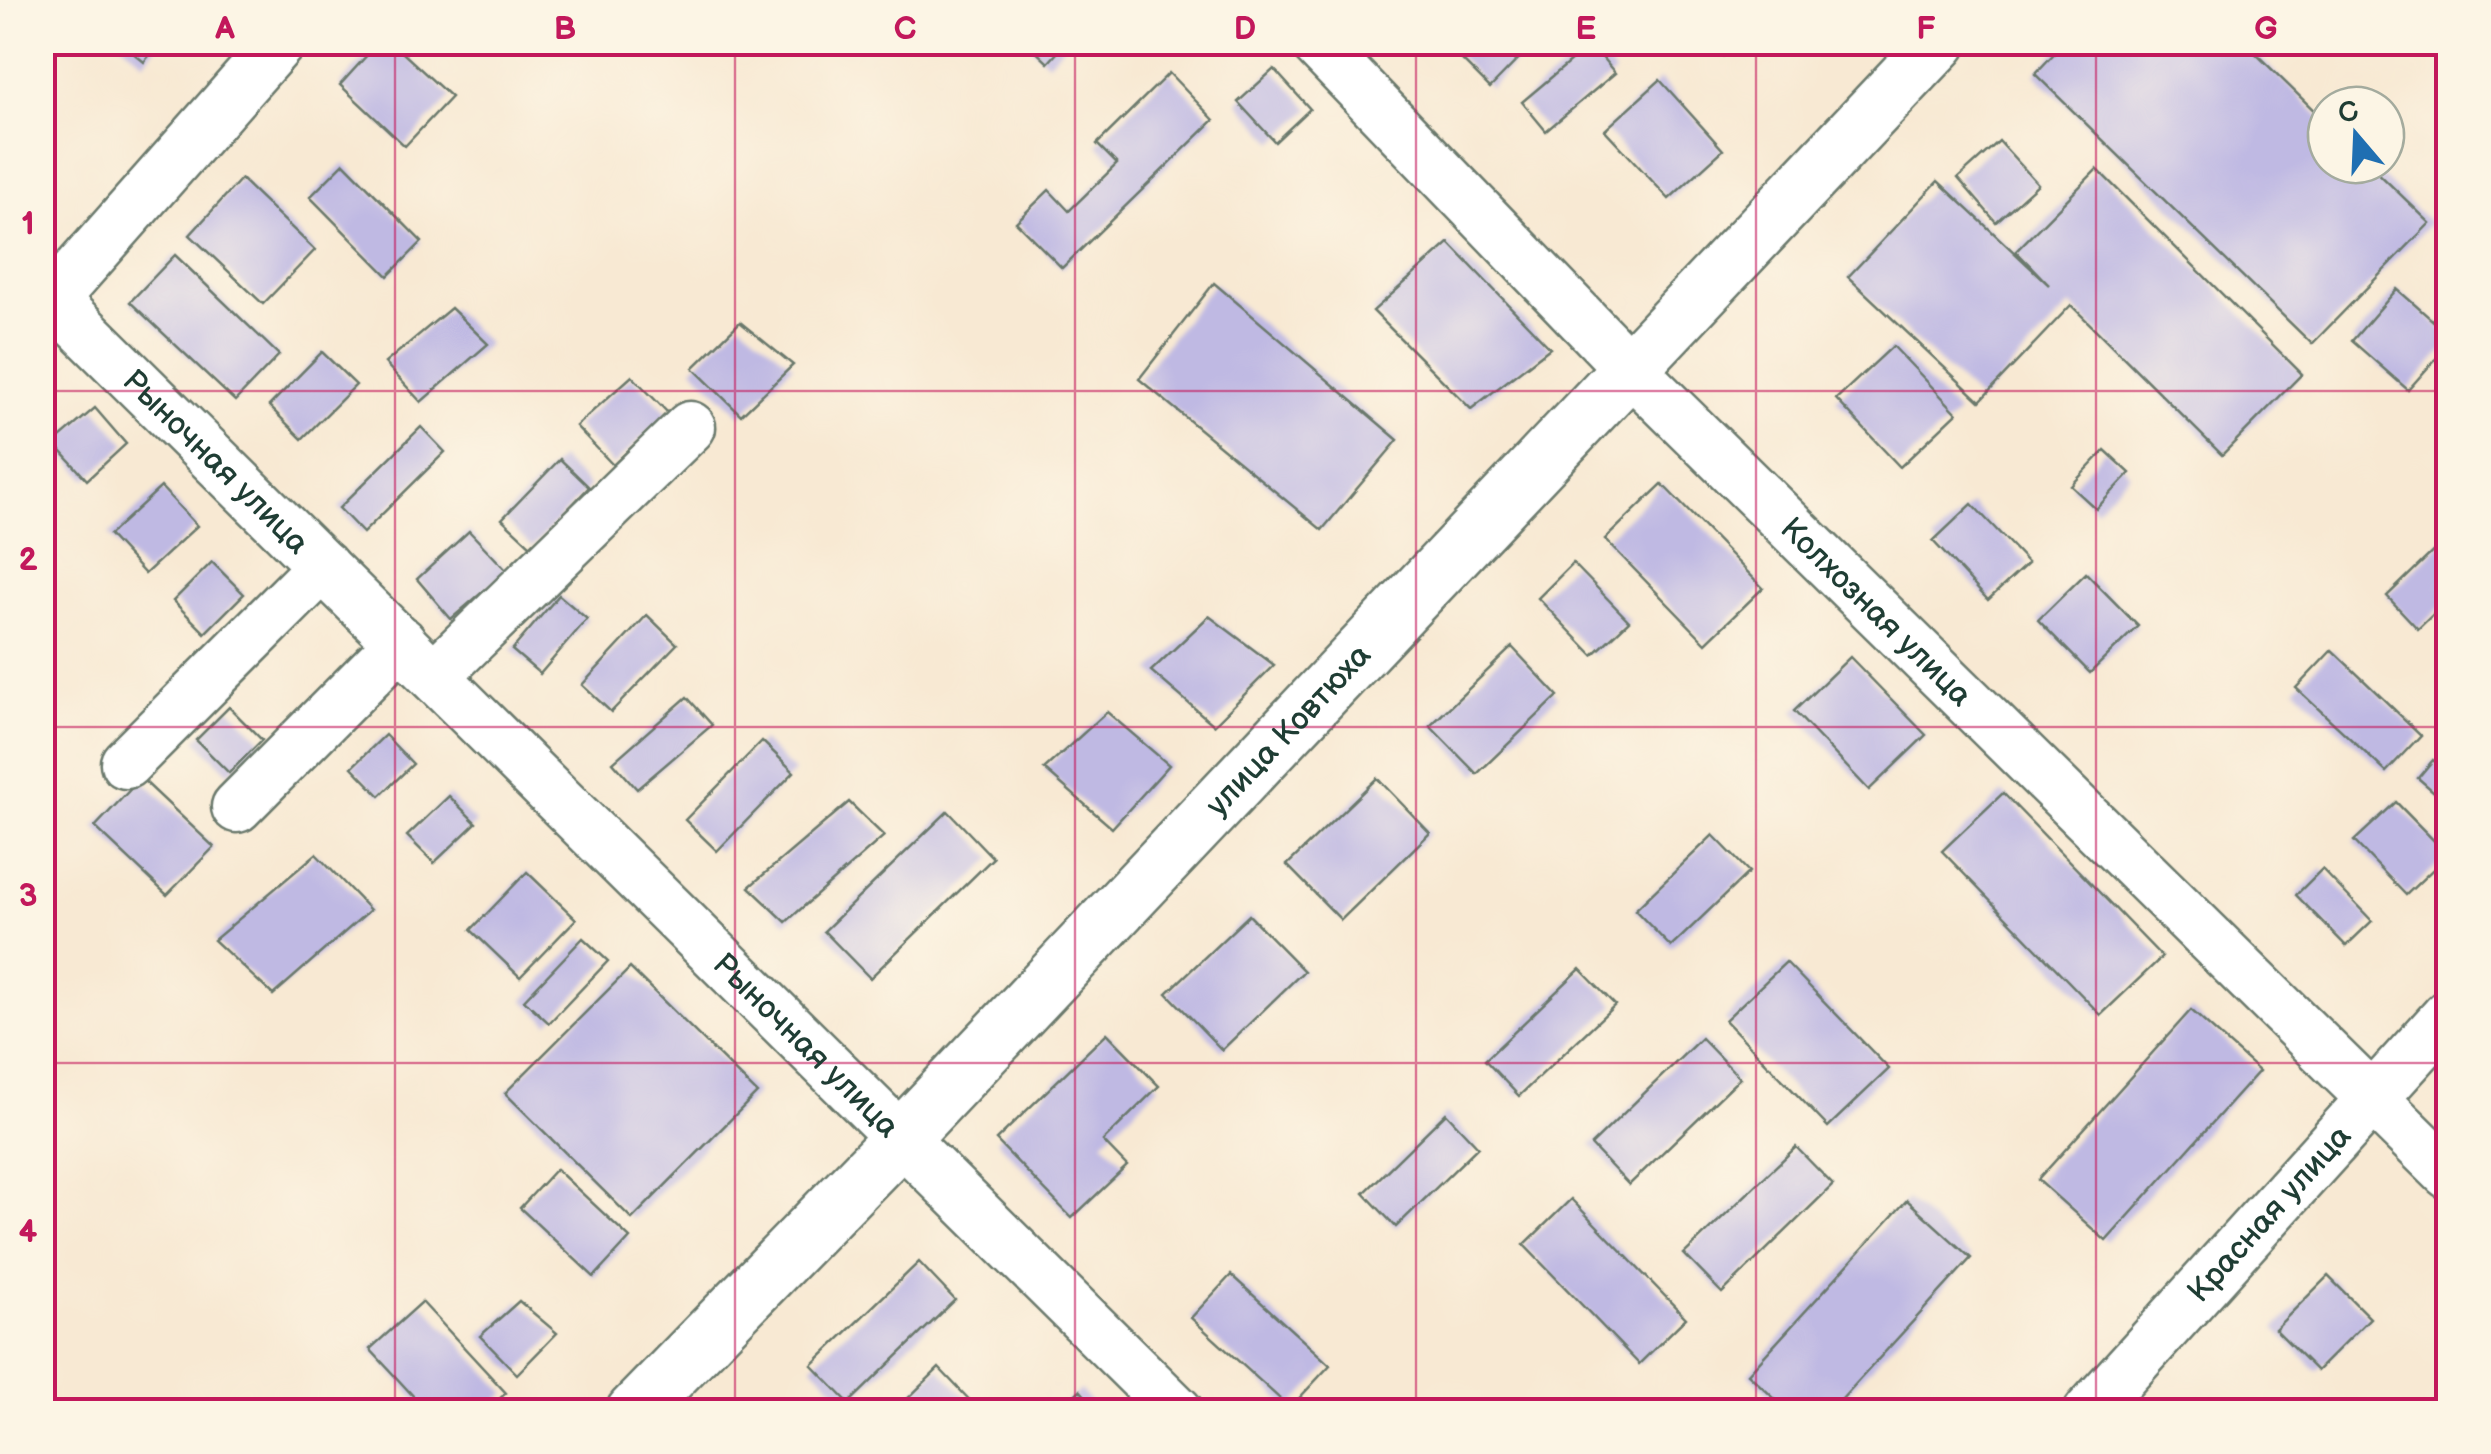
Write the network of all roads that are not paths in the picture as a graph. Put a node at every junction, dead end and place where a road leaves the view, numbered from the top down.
1 (280, 42) edge
2 (1315, 42) edge
3 (1939, 42) edge
4 (46, 300) edge
5 (1629, 368) junction
6 (690, 427) dead end
7 (323, 566) junction
8 (418, 659) junction
9 (126, 763) dead end
10 (237, 806) dead end
11 (2448, 1015) edge
12 (2374, 1096) junction
13 (903, 1136) junction
14 (2448, 1173) edge
15 (634, 1412) edge
16 (1178, 1412) edge
17 (2089, 1412) edge

1 - 4 street
2 - 5 street, Колхозная улица
3 - 5 main road, улица Ковтюха
4 - 7 street, Рыночная улица
5 - 12 street, Колхозная улица
5 - 13 main road, улица Ковтюха
6 - 8 street
7 - 8 street, Рыночная улица
7 - 9 street
8 - 10 street
8 - 13 street, Рыночная улица
11 - 12 street, Красная улица
12 - 14 street, Колхозная улица
12 - 17 street, Красная улица
13 - 15 main road, улица Ковтюха
13 - 16 street, Рыночная улица

